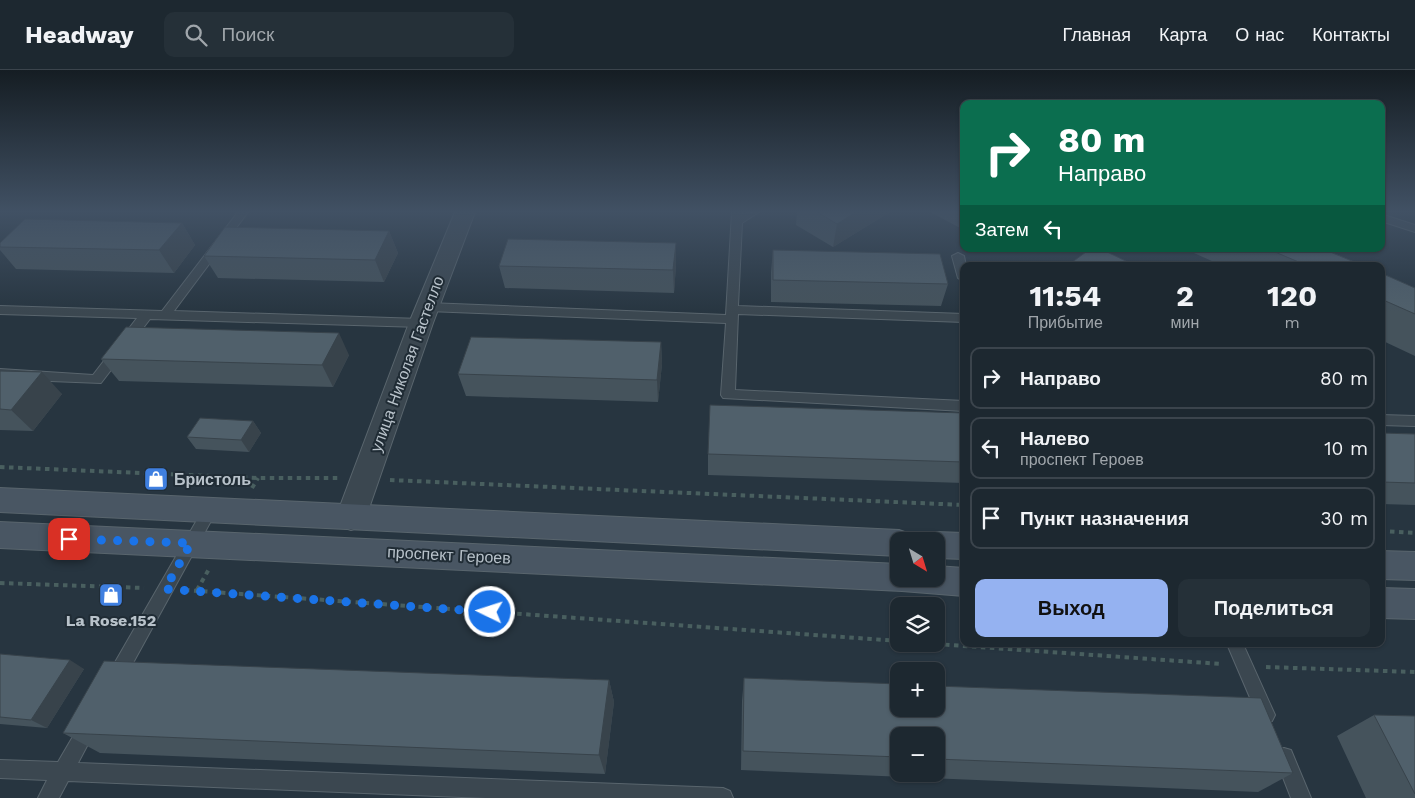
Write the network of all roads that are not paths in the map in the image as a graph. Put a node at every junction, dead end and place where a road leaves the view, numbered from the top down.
1 (217, 246) edge
2 (451, 246) edge
3 (736, 246) edge
4 (958, 256) dead end
5 (960, 263) edge
6 (0, 310) edge
7 (146, 314) junction
8 (165, 315) junction
9 (424, 315) junction
10 (732, 315) junction
11 (960, 318) edge
12 (0, 374) edge
13 (960, 406) edge
14 (1385, 420) edge
15 (1415, 421) edge
16 (0, 500) edge
17 (210, 510) junction
18 (351, 517) junction
19 (0, 535) edge
20 (191, 543) junction
21 (890, 543) edge
22 (945, 545) edge
23 (960, 546) edge
24 (1385, 565) edge
25 (1415, 566) edge
26 (890, 578) edge
27 (945, 581) edge
28 (960, 582) edge
29 (1385, 603) edge
30 (1415, 604) edge
31 (1236, 647) edge
32 (109, 689) edge
33 (95, 714) edge
34 (1271, 728) edge
35 (1279, 745) edge
36 (0, 770) edge
37 (63, 773) junction
38 (48, 798) edge
39 (723, 798) edge
40 (1302, 798) edge

1 - 8 lane
2 - 9 street, улица Николая Гастелло
3 - 10 lane
4 - 5 lane
6 - 7 lane
7 - 8 lane
7 - 12 lane
8 - 9 lane
9 - 10 lane
9 - 18 street, улица Николая Гастелло
10 - 11 lane
10 - 13 lane
14 - 15 lane
16 - 17 main road, проспект Героев
17 - 18 main road, проспект Героев
17 - 20 lane
18 - 21 main road, проспект Героев
19 - 20 main road, проспект Героев
20 - 26 main road, проспект Героев
20 - 32 lane
22 - 23 main road
24 - 25 main road
27 - 28 main road
29 - 30 main road
31 - 34 lane
33 - 37 lane
35 - 40 lane
36 - 37 lane
37 - 38 lane
37 - 39 lane

